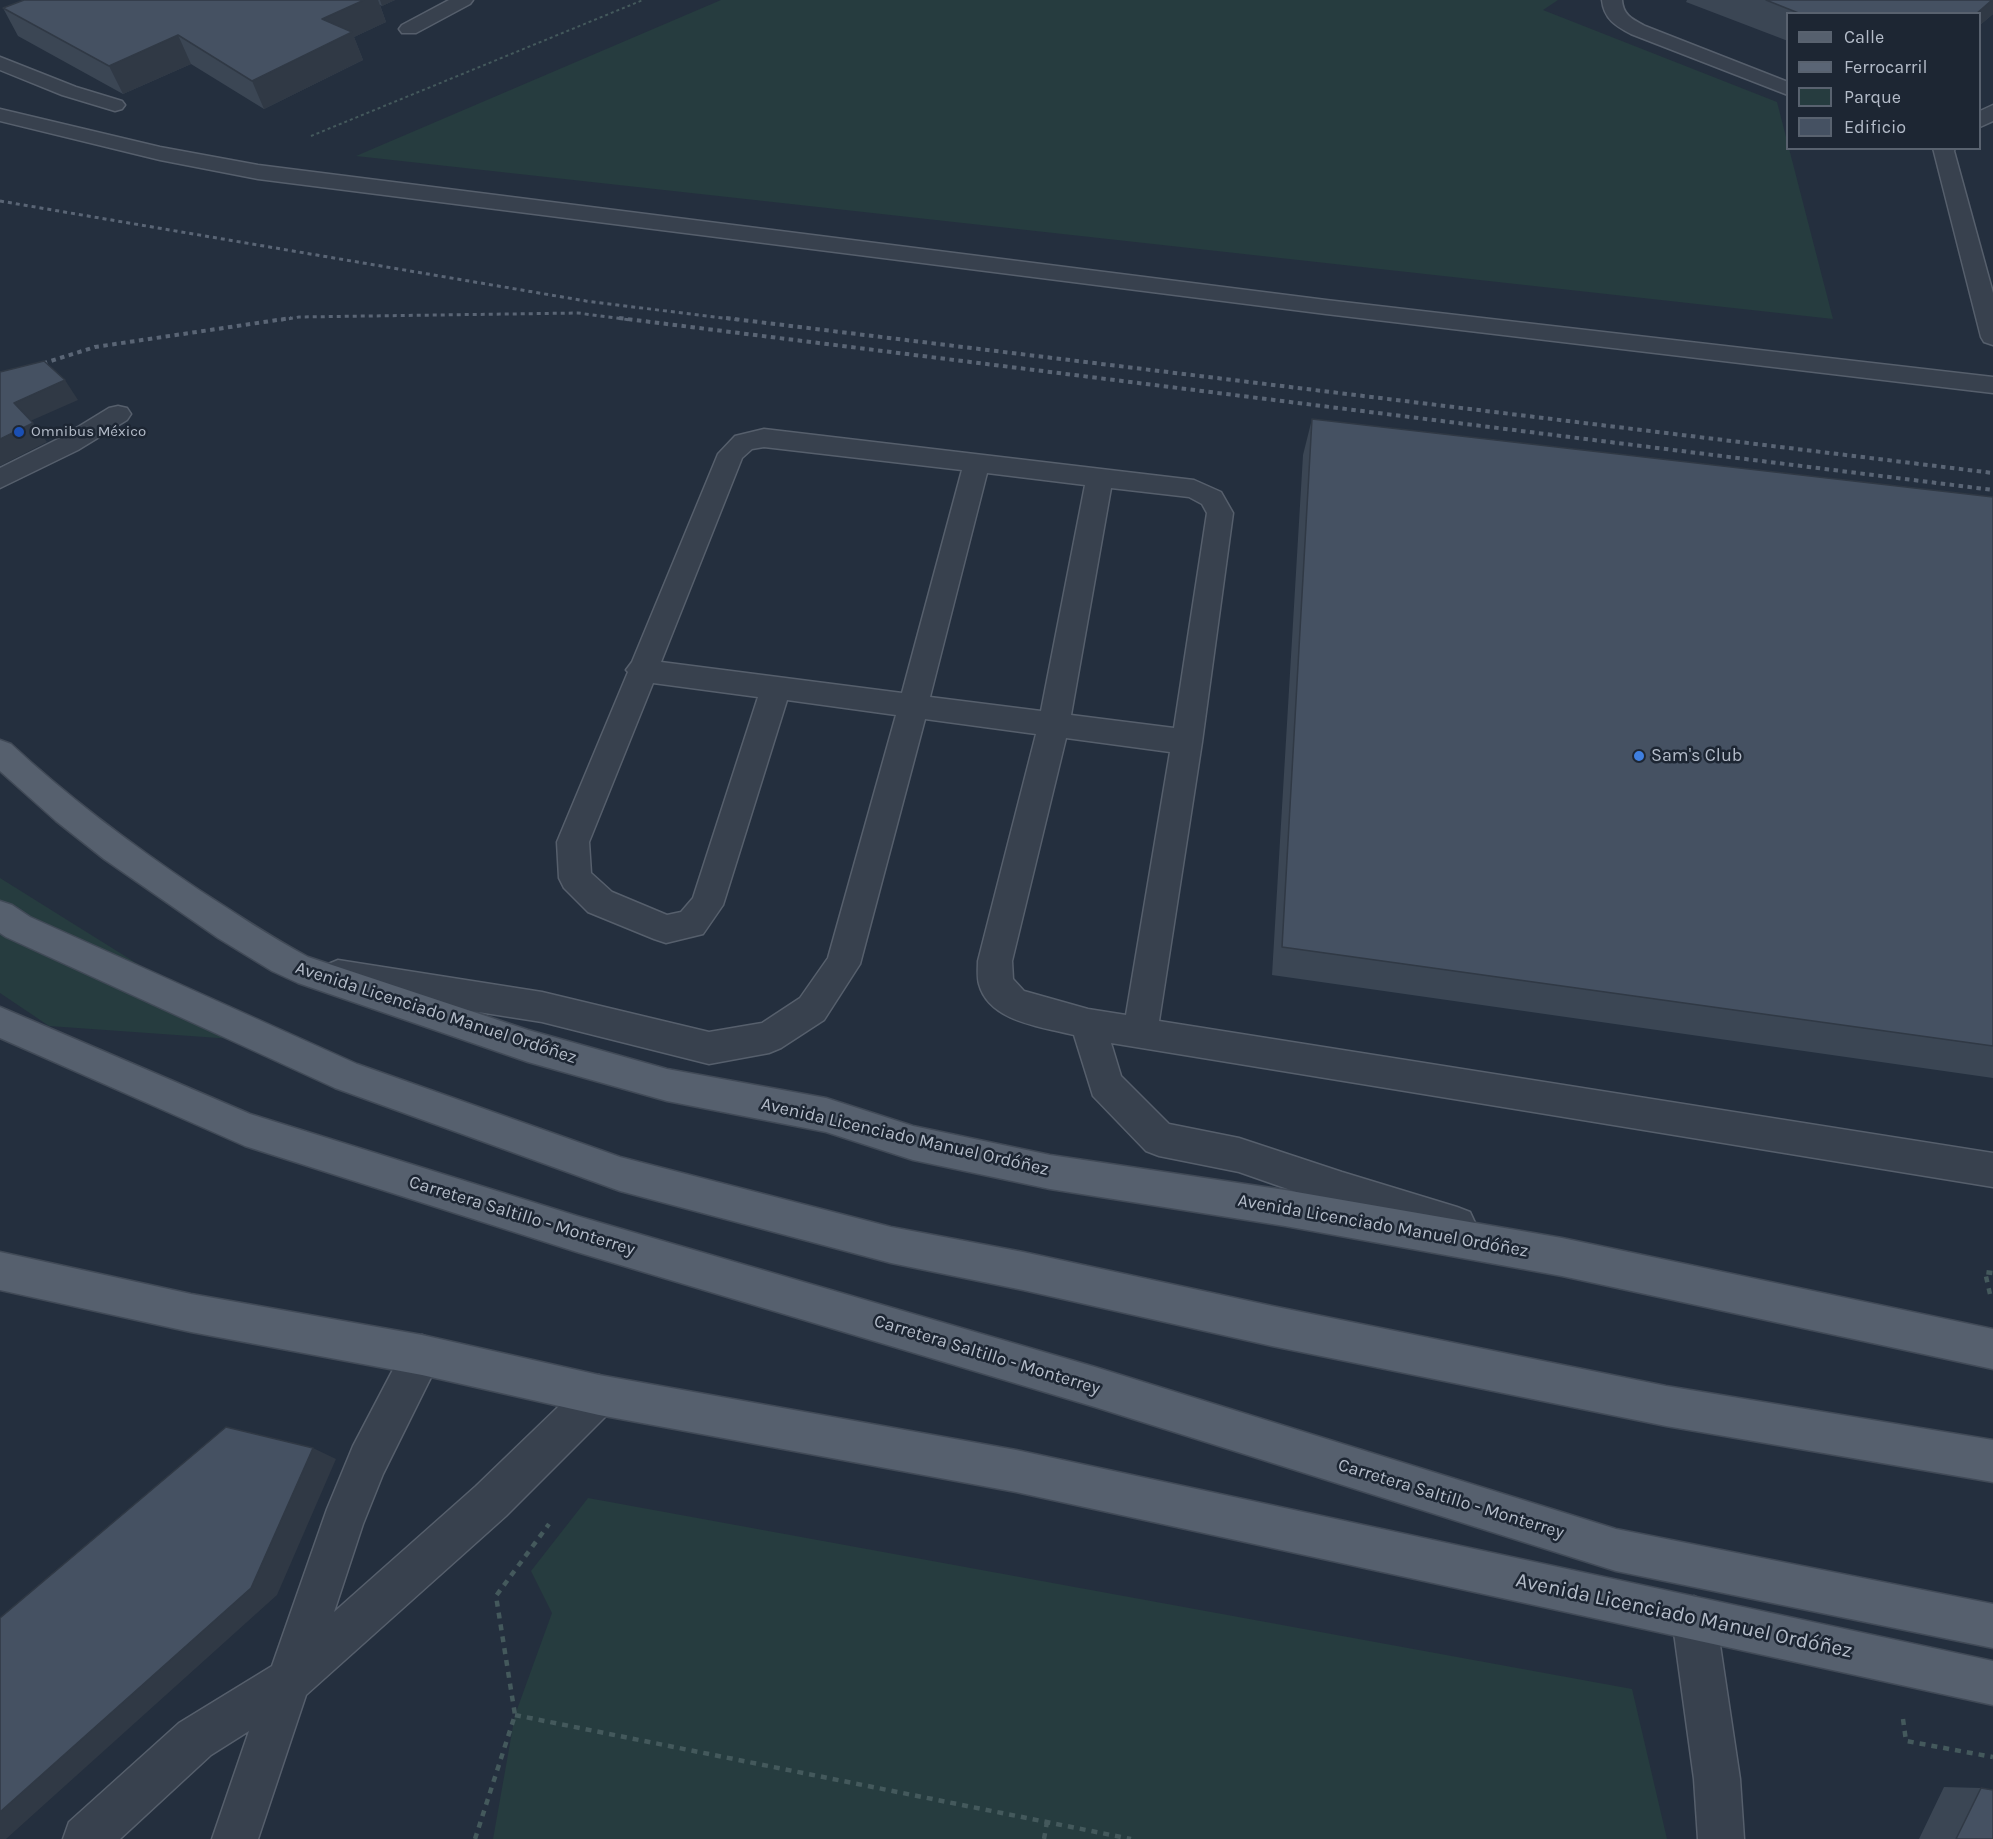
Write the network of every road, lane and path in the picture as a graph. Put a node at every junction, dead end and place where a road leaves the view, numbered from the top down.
1 (463, 0) edge
2 (643, 0) edge
3 (1612, 0) edge
4 (409, 29) dead end
5 (0, 63) edge
6 (1786, 88) edge
7 (115, 105) edge
8 (1993, 111) edge
9 (0, 115) edge
10 (1981, 120) edge
11 (1942, 150) edge
12 (258, 172) junction
13 (1993, 337) edge
14 (1993, 385) edge
15 (118, 414) dead end
16 (977, 463) junction
17 (1100, 478) junction
18 (0, 479) edge
19 (641, 670) junction
20 (776, 688) junction
21 (913, 706) junction
22 (1054, 724) junction
23 (1187, 742) junction
24 (0, 752) edge
25 (0, 915) edge
26 (298, 968) junction
27 (0, 1022) edge
28 (1088, 1024) junction
29 (1140, 1033) junction
30 (1993, 1170) edge
31 (1562, 1257) junction
32 (0, 1270) edge
33 (1985, 1272) dead end
34 (1993, 1273) edge
35 (1993, 1349) edge
36 (422, 1355) junction
37 (599, 1395) junction
38 (1993, 1461) edge
39 (550, 1522) dead end
40 (1694, 1618) junction
41 (1993, 1626) edge
42 (289, 1681) junction
43 (1993, 1683) edge
44 (515, 1715) junction
45 (1906, 1741) dead end
46 (1993, 1757) edge
47 (1047, 1822) junction
48 (86, 1839) edge
49 (235, 1839) edge
50 (475, 1839) edge
51 (1044, 1839) edge
52 (1131, 1839) edge
53 (1721, 1839) edge

1 - 4 lane
2 - 12 path
3 - 6 lane
5 - 7 lane
8 - 10 lane
9 - 12 lane
11 - 13 lane
12 - 14 lane
15 - 18 lane
16 - 17 lane
16 - 19 lane
16 - 21 lane
17 - 22 lane
17 - 23 lane
19 - 20 lane
19 - 20 lane
20 - 21 lane
21 - 22 lane
21 - 26 lane
22 - 23 lane
22 - 28 lane
23 - 29 lane
24 - 26 main road, Avenida Licenciado Manuel Ordóñez
25 - 38 main road
26 - 31 main road, Avenida Licenciado Manuel Ordóñez
27 - 41 main road, Carretera Saltillo - Monterrey
28 - 29 lane
28 - 31 lane
29 - 30 lane
31 - 35 main road, Avenida Licenciado Manuel Ordóñez
32 - 36 main road, Avenida Licenciado Manuel Ordóñez
33 - 34 path
36 - 37 main road, Avenida Licenciado Manuel Ordóñez
36 - 42 lane
37 - 40 main road, Avenida Licenciado Manuel Ordóñez
37 - 42 lane
39 - 44 path
40 - 43 main road, Avenida Licenciado Manuel Ordóñez
40 - 53 lane
42 - 48 lane
42 - 49 lane
44 - 47 path
44 - 50 path
45 - 46 path
47 - 51 path
47 - 52 path

